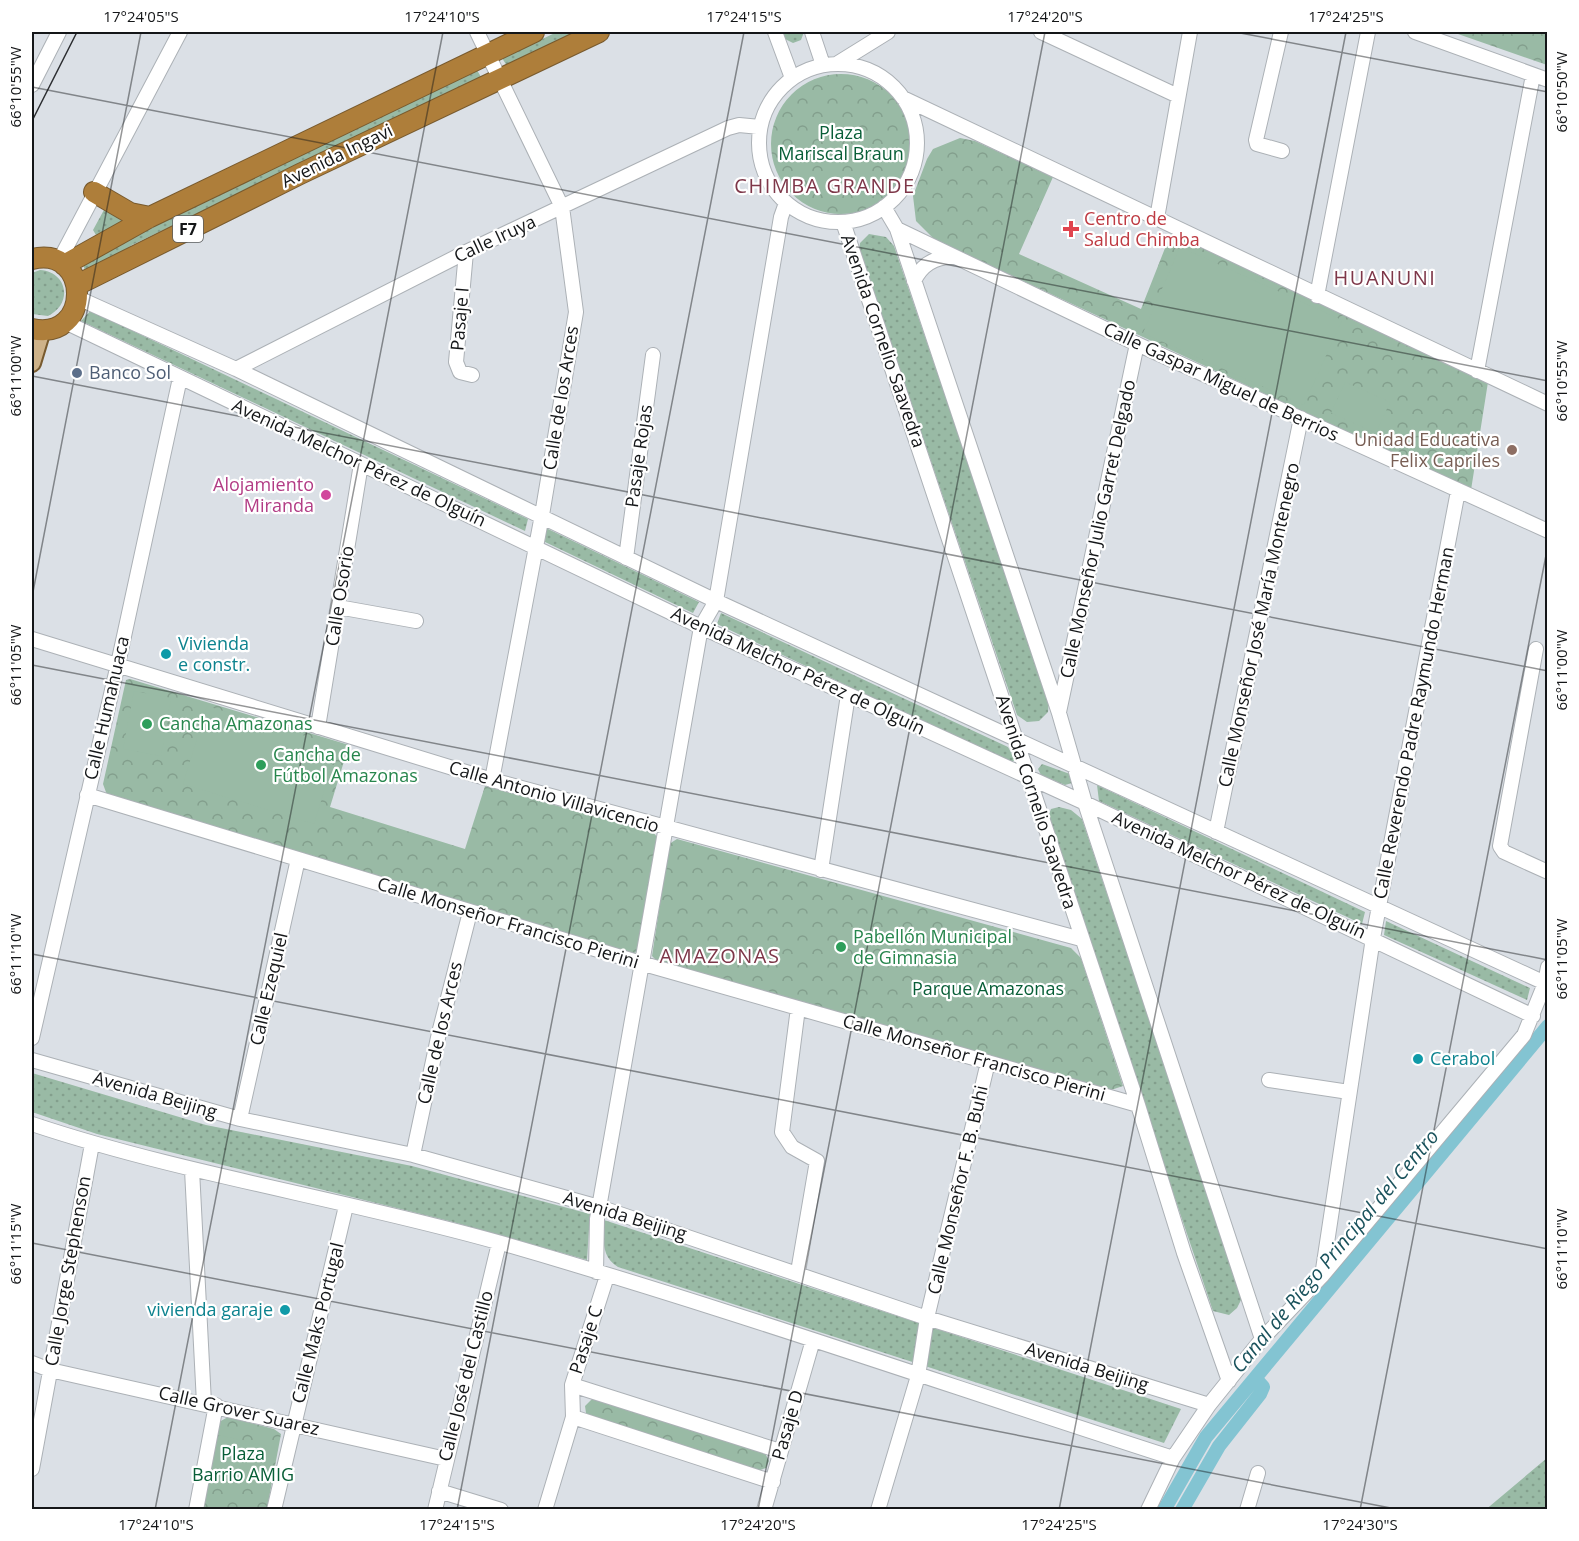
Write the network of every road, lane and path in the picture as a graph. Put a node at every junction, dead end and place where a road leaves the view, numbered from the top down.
1 (59, 32) edge
2 (180, 32) edge
3 (477, 32) edge
4 (534, 32) edge
5 (599, 32) edge
6 (775, 32) edge
7 (812, 32) edge
8 (888, 32) edge
9 (1041, 32) edge
10 (1190, 32) edge
11 (1281, 32) edge
12 (1368, 32) edge
13 (1415, 32) edge
14 (488, 53) junction
15 (838, 63) junction
16 (823, 65) junction
17 (1533, 75) junction
18 (792, 78) junction
19 (500, 79) junction
20 (1548, 80) edge
21 (32, 85) edge
22 (1178, 96) junction
23 (903, 98) junction
24 (760, 127) junction
25 (1282, 151) dead end
26 (94, 192) junction
27 (786, 203) junction
28 (562, 207) junction
29 (884, 207) junction
30 (150, 217) junction
31 (1157, 218) junction
32 (843, 222) junction
33 (897, 229) junction
34 (466, 252) junction
35 (954, 257) junction
36 (32, 259) edge
37 (62, 263) junction
38 (914, 281) junction
39 (77, 292) junction
40 (1317, 296) junction
41 (65, 322) junction
42 (37, 329) edge
43 (1137, 344) junction
44 (653, 355) dead end
45 (32, 363) edge
46 (236, 369) junction
47 (1477, 371) junction
48 (472, 375) dead end
49 (180, 378) junction
50 (1548, 404) edge
51 (1301, 418) junction
52 (361, 464) junction
53 (1458, 491) junction
54 (542, 515) junction
55 (1548, 531) edge
56 (534, 547) junction
57 (626, 558) junction
58 (716, 601) junction
59 (338, 607) junction
60 (416, 621) dead end
61 (701, 627) junction
62 (32, 639) edge
63 (1536, 649) dead end
64 (118, 664) junction
65 (848, 695) junction
66 (1059, 713) junction
67 (318, 727) junction
68 (1015, 739) junction
69 (1074, 766) junction
70 (1028, 779) junction
71 (492, 780) junction
72 (87, 795) junction
73 (1085, 803) junction
74 (664, 828) junction
75 (1216, 832) junction
76 (298, 859) junction
77 (821, 870) junction
78 (1548, 873) edge
79 (1379, 908) junction
80 (470, 912) junction
81 (1081, 939) junction
82 (1373, 939) junction
83 (644, 964) junction
84 (1548, 967) edge
85 (1545, 983) junction
86 (798, 1008) junction
87 (1540, 1010) edge
88 (32, 1038) edge
89 (32, 1060) edge
90 (988, 1062) junction
91 (1269, 1080) dead end
92 (1349, 1092) junction
93 (1137, 1105) junction
94 (240, 1119) junction
95 (32, 1124) edge
96 (92, 1144) junction
97 (413, 1155) junction
98 (192, 1170) junction
99 (346, 1206) junction
100 (599, 1206) junction
101 (499, 1243) junction
102 (798, 1272) junction
103 (601, 1274) junction
104 (1322, 1276) junction
105 (927, 1318) junction
106 (1262, 1339) junction
107 (813, 1340) junction
108 (32, 1363) edge
109 (50, 1370) junction
110 (918, 1376) junction
111 (1229, 1381) junction
112 (572, 1385) junction
113 (210, 1404) junction
114 (1209, 1405) junction
115 (573, 1417) junction
116 (294, 1423) junction
117 (780, 1451) junction
118 (1173, 1458) junction
119 (446, 1459) junction
120 (32, 1468) edge
121 (1258, 1473) dead end
122 (773, 1482) junction
123 (439, 1491) junction
124 (195, 1509) edge
125 (274, 1509) edge
126 (435, 1509) edge
127 (501, 1509) edge
128 (545, 1509) edge
129 (764, 1509) edge
130 (878, 1509) edge
131 (1148, 1509) edge
132 (1247, 1509) edge

1 - 21 street
2 - 26 street
3 - 14 street, Calle de los Arces
4 - 14 highway, Avenida Ingavi
5 - 19 highway, Avenida Ingavi / F7
6 - 18 street
7 - 16 street
8 - 15 street
9 - 22 street
10 - 22 street
11 - 25 street
12 - 40 street
13 - 17 street
14 - 19 street, Calle de los Arces
14 - 30 highway, Avenida Ingavi
15 - 16 street
15 - 23 street
16 - 18 street
17 - 20 street
17 - 47 street
18 - 24 street
19 - 28 street, Calle de los Arces
19 - 39 highway, Avenida Ingavi / F7
22 - 31 street
23 - 29 street
23 - 31 street
24 - 27 street
24 - 28 street, Calle Iruya
26 - 30 highway
26 - 37 street
27 - 32 street
27 - 58 street
28 - 34 street, Calle Iruya
28 - 54 street, Calle de los Arces
29 - 32 street
29 - 33 street
30 - 37 highway, Avenida Ingavi
31 - 40 street
32 - 68 street, Avenida Cornelio Saavedra
33 - 35 street, Calle Gaspar Miguel de Berrios
33 - 38 street
34 - 46 street, Calle Iruya
34 - 48 street, Pasaje I
35 - 38 street
35 - 43 street, Calle Gaspar Miguel de Berrios
36 - 37 highway
37 - 39 highway
38 - 66 street
39 - 41 highway
39 - 46 street, Avenida Melchor Pérez de Olguín
40 - 47 street
41 - 42 highway
41 - 49 street, Avenida Melchor Pérez de Olguín
42 - 45 main road
43 - 51 street, Calle Gaspar Miguel de Berrios
43 - 66 street, Calle Monseñor Julio Garret Delgado
44 - 57 street, Pasaje Rojas
46 - 54 street, Avenida Melchor Pérez de Olguín
47 - 50 street
49 - 52 street, Avenida Melchor Pérez de Olguín
49 - 64 street, Calle Humahuaca
51 - 53 street, Calle Gaspar Miguel de Berrios
51 - 75 street, Calle Monseñor José María Montenegro
52 - 56 street, Avenida Melchor Pérez de Olguín
52 - 59 street, Calle Osorio
53 - 55 street, Calle Gaspar Miguel de Berrios
53 - 79 street, Calle Reverendo Padre Raymundo Herman
54 - 56 street, Calle de los Arces
54 - 57 street, Avenida Melchor Pérez de Olguín
56 - 61 street, Avenida Melchor Pérez de Olguín
56 - 71 street, Calle de los Arces
57 - 58 street, Avenida Melchor Pérez de Olguín
58 - 61 street, Pasaje C
58 - 68 street, Avenida Melchor Pérez de Olguín
59 - 60 street
59 - 67 street, Calle Osorio
61 - 65 street, Avenida Melchor Pérez de Olguín
61 - 74 street, Pasaje C
62 - 64 street, Calle Antonio Villavicencio
63 - 78 street
64 - 67 street, Calle Antonio Villavicencio
64 - 72 street, Calle Humahuaca
65 - 70 street, Avenida Melchor Pérez de Olguín
65 - 77 street
66 - 69 street
67 - 71 street, Calle Antonio Villavicencio
68 - 69 street, Avenida Melchor Pérez de Olguín
68 - 70 street, Avenida Cornelio Saavedra
69 - 73 street
69 - 75 street, Avenida Melchor Pérez de Olguín
70 - 73 street, Avenida Melchor Pérez de Olguín
70 - 81 street, Avenida Cornelio Saavedra
71 - 74 street, Calle Antonio Villavicencio
72 - 76 street, Calle Monseñor Francisco Pierini
72 - 88 street, Calle Humahuaca
73 - 82 street, Avenida Melchor Pérez de Olguín
73 - 106 street
74 - 77 street, Calle Antonio Villavicencio
74 - 83 street, Pasaje C
75 - 79 street, Avenida Melchor Pérez de Olguín
76 - 80 street, Calle Monseñor Francisco Pierini
76 - 94 street, Calle Ezequiel
77 - 81 street, Calle Antonio Villavicencio
79 - 82 street, Calle Reverendo Padre Raymundo Herman
79 - 85 street, Avenida Melchor Pérez de Olguín
80 - 83 street, Calle Monseñor Francisco Pierini
80 - 97 street, Calle de los Arces
81 - 93 street, Avenida Cornelio Saavedra
82 - 87 street, Avenida Melchor Pérez de Olguín
82 - 92 street, Calle Reverendo Padre Raymundo Herman
83 - 86 street, Calle Monseñor Francisco Pierini
83 - 100 street, Pasaje C
84 - 85 street
85 - 87 street
86 - 90 street, Calle Monseñor Francisco Pierini
86 - 102 street
87 - 104 street
89 - 94 street, Avenida Beijing
90 - 93 street, Calle Monseñor Francisco Pierini
90 - 105 street, Calle Monseñor F. B. Buhi
91 - 92 street
92 - 104 street, Calle Reverendo Padre Raymundo Herman
93 - 111 street, Avenida Cornelio Saavedra
94 - 97 street, Avenida Beijing
95 - 96 street
96 - 98 street
96 - 109 street, Calle Jorge Stephenson
97 - 100 street, Avenida Beijing
98 - 99 street
98 - 113 street
99 - 101 street
99 - 116 street, Calle Maks Portugal
100 - 102 street, Avenida Beijing
100 - 103 street, Pasaje C
101 - 103 street
101 - 119 street, Calle José del Castillo
102 - 105 street, Avenida Beijing
103 - 107 street
103 - 112 street, Pasaje C
104 - 106 street
105 - 110 street, Calle Monseñor F. B. Buhi
105 - 114 street, Avenida Beijing
106 - 111 street
107 - 110 street
107 - 117 street, Pasaje D
108 - 109 street, Calle Grover Suarez
109 - 113 street, Calle Grover Suarez
109 - 120 street, Calle Jorge Stephenson
110 - 118 street
110 - 130 street, Calle Monseñor F. B. Buhi
111 - 114 street
112 - 115 street, Pasaje C
112 - 117 street
113 - 116 street, Calle Grover Suarez
113 - 124 street
114 - 118 street
115 - 122 street
115 - 128 street, Pasaje C
116 - 119 street, Calle Grover Suarez
116 - 125 street, Calle Maks Portugal
117 - 122 street, Pasaje D
118 - 131 street
119 - 123 street, Calle José del Castillo
121 - 132 street
122 - 129 street, Pasaje D
123 - 126 street, Calle José del Castillo
123 - 127 street

